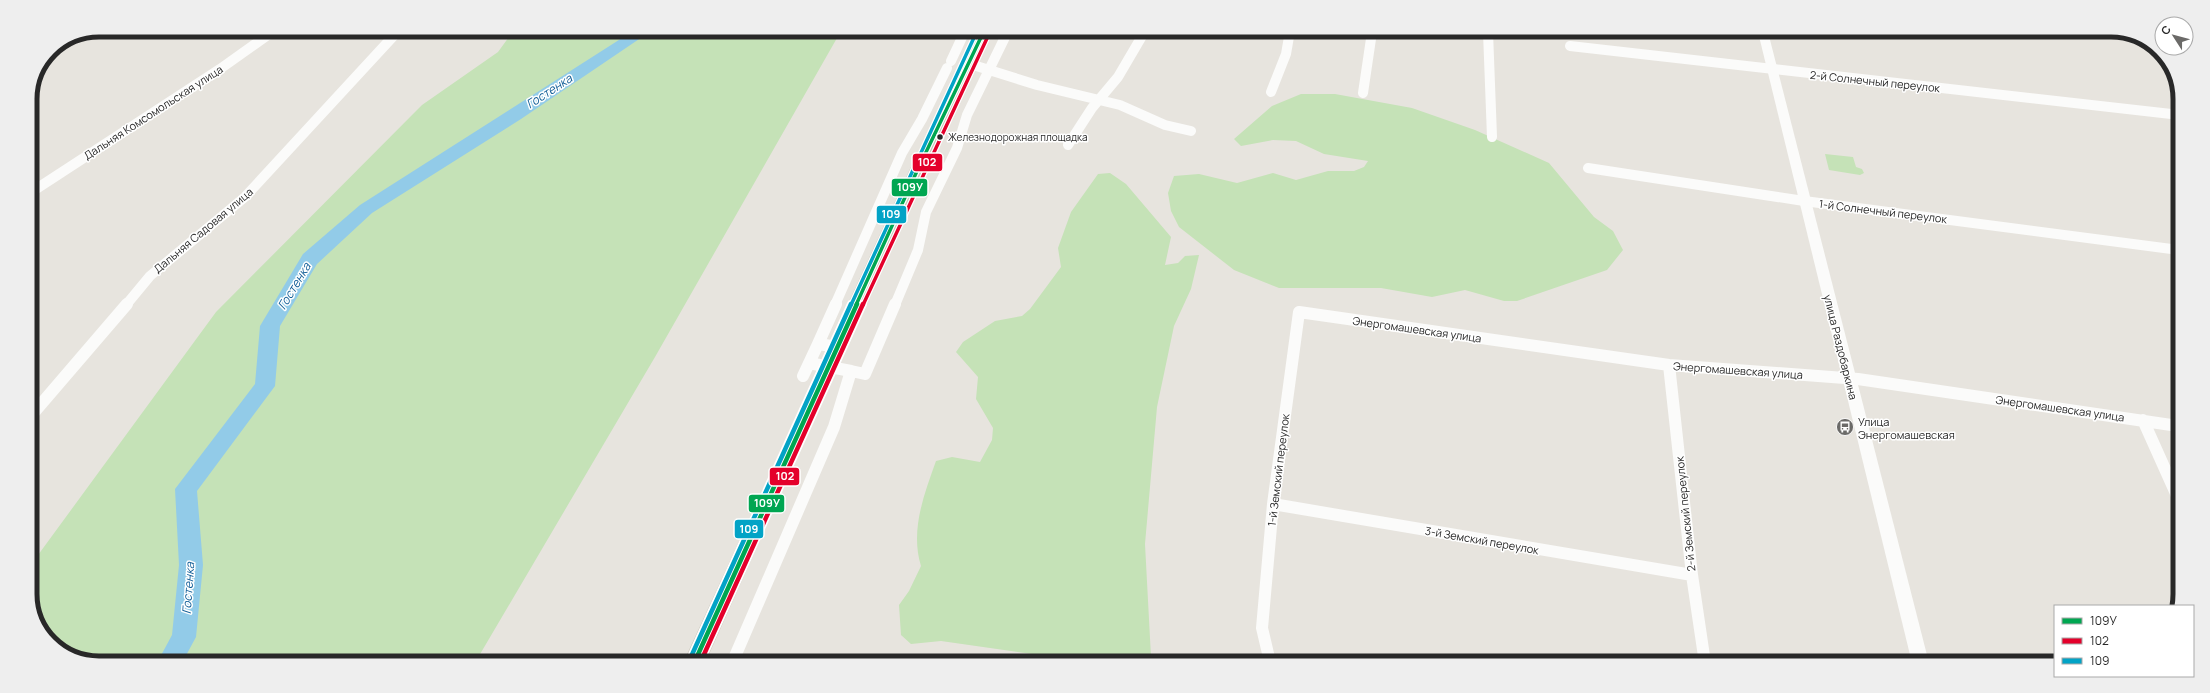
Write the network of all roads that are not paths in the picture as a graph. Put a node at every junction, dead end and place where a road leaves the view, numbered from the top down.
1 (265, 37) edge
2 (393, 37) edge
3 (962, 37) edge
4 (981, 37) edge
5 (1006, 37) edge
6 (1141, 37) edge
7 (1289, 37) edge
8 (1371, 37) edge
9 (1488, 37) edge
10 (1764, 37) edge
11 (1570, 46) dead end
12 (970, 64) junction
13 (988, 69) junction
14 (1772, 70) junction
15 (1272, 92) dead end
16 (1363, 93) dead end
17 (1100, 98) junction
18 (2173, 114) edge
19 (1191, 131) dead end
20 (1492, 137) dead end
21 (1068, 145) dead end
22 (1588, 168) dead end
23 (37, 188) edge
24 (1804, 201) junction
25 (2173, 249) edge
26 (1299, 312) joint
27 (818, 344) junction
28 (838, 347) junction
29 (809, 363) junction
30 (1669, 365) junction
31 (829, 367) junction
32 (851, 371) junction
33 (803, 376) dead end
34 (1850, 378) junction
35 (37, 409) edge
36 (2143, 420) junction
37 (2173, 425) edge
38 (2173, 487) edge
39 (1273, 504) junction
40 (1692, 576) junction
41 (697, 656) edge
42 (735, 656) edge
43 (1269, 656) edge
44 (1704, 656) edge
45 (1919, 656) edge

1 - 23 street, Дальняя Комсомольская улица
2 - 35 street, Дальняя Садовая улица
3 - 27 street
4 - 12 main road
5 - 13 street
6 - 17 street
7 - 15 street
8 - 16 street
9 - 20 street
10 - 14 street, улица Раздобаркина
11 - 14 street, 2-й Солнечный переулок
12 - 13 street
12 - 28 main road
13 - 17 street
13 - 32 street
14 - 18 street, 2-й Солнечный переулок
14 - 24 street, улица Раздобаркина
17 - 19 street
17 - 21 street
22 - 24 street, 1-й Солнечный переулок
24 - 25 street, 1-й Солнечный переулок
24 - 34 street, улица Раздобаркина
26 - 30 street, Энергомашевская улица
26 - 39 street, 1-й Земский переулок
27 - 28 street
27 - 29 street
28 - 31 main road
29 - 31 street
29 - 33 street
30 - 34 street, Энергомашевская улица
30 - 40 street, 2-й Земский переулок
31 - 32 street
31 - 41 main road
32 - 42 street
34 - 36 street, Энергомашевская улица
34 - 45 street, улица Раздобаркина
36 - 37 street, Энергомашевская улица
36 - 38 street
39 - 40 street, 3-й Земский переулок
39 - 43 street, 1-й Земский переулок
40 - 44 street, 2-й Земский переулок

